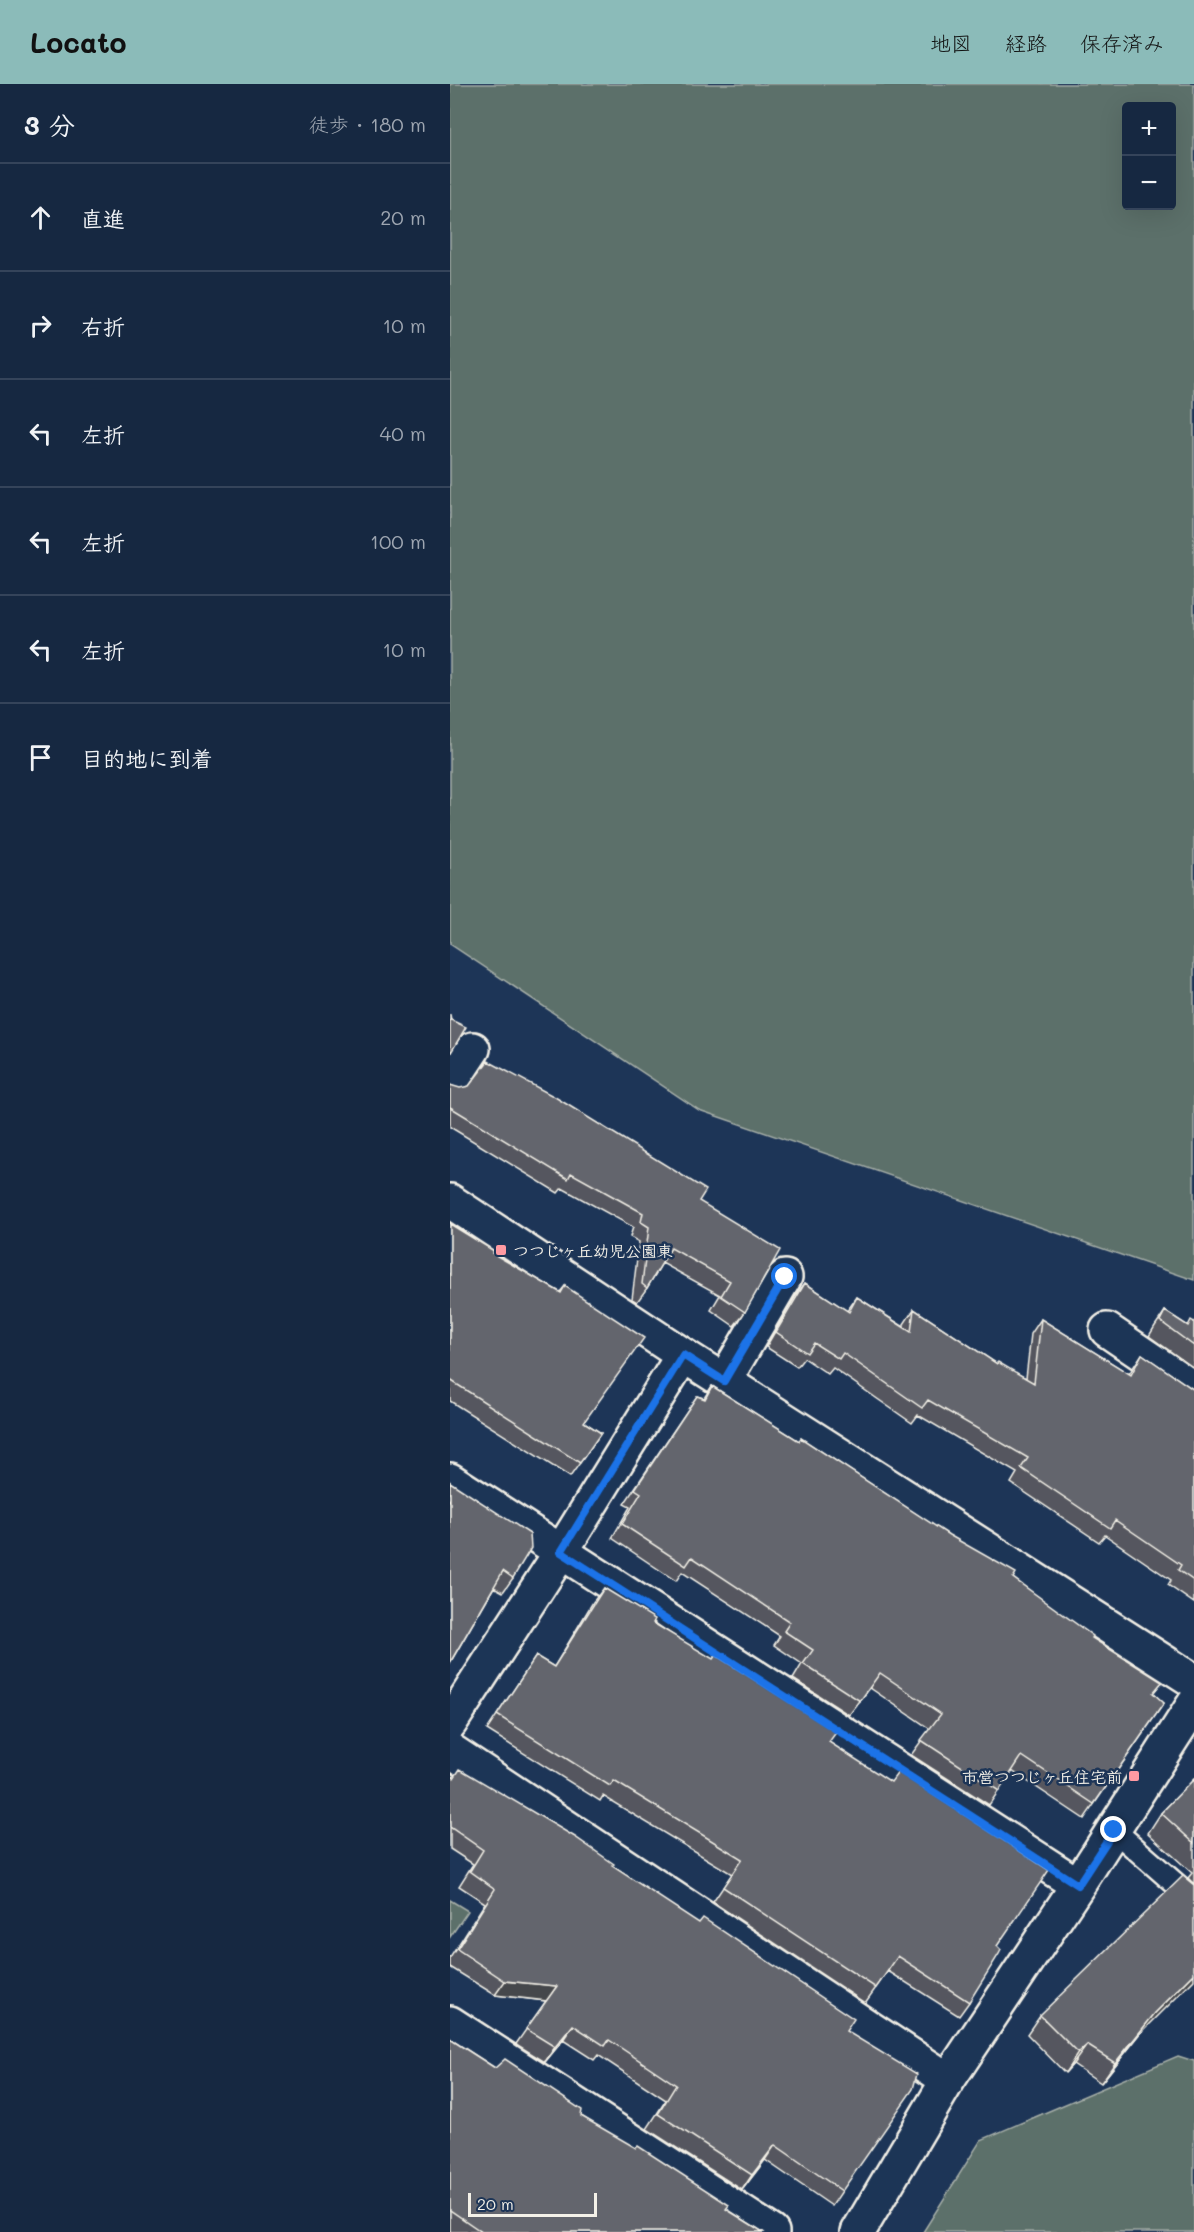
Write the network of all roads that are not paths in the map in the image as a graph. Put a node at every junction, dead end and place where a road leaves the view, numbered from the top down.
1 (473, 1050) dead end
2 (450, 1084) edge
3 (450, 1201) edge
4 (785, 1277) dead end
5 (1107, 1330) dead end
6 (683, 1355) junction
7 (724, 1381) junction
8 (1194, 1389) edge
9 (450, 1480) edge
10 (561, 1552) junction
11 (1194, 1681) edge
12 (1194, 1704) edge
13 (450, 1723) edge
14 (450, 1750) edge
15 (1114, 1830) junction
16 (1078, 1885) junction
17 (1194, 1900) edge
18 (450, 2023) edge
19 (948, 2080) junction
20 (772, 2232) edge
21 (858, 2232) edge

1 - 2 street
3 - 6 street
4 - 7 street
5 - 8 street
6 - 7 street
6 - 10 street
7 - 11 street
9 - 10 street
10 - 13 street
10 - 16 street
12 - 15 street
14 - 19 street
15 - 16 street
15 - 17 lane
16 - 19 street
18 - 20 street
19 - 21 street

